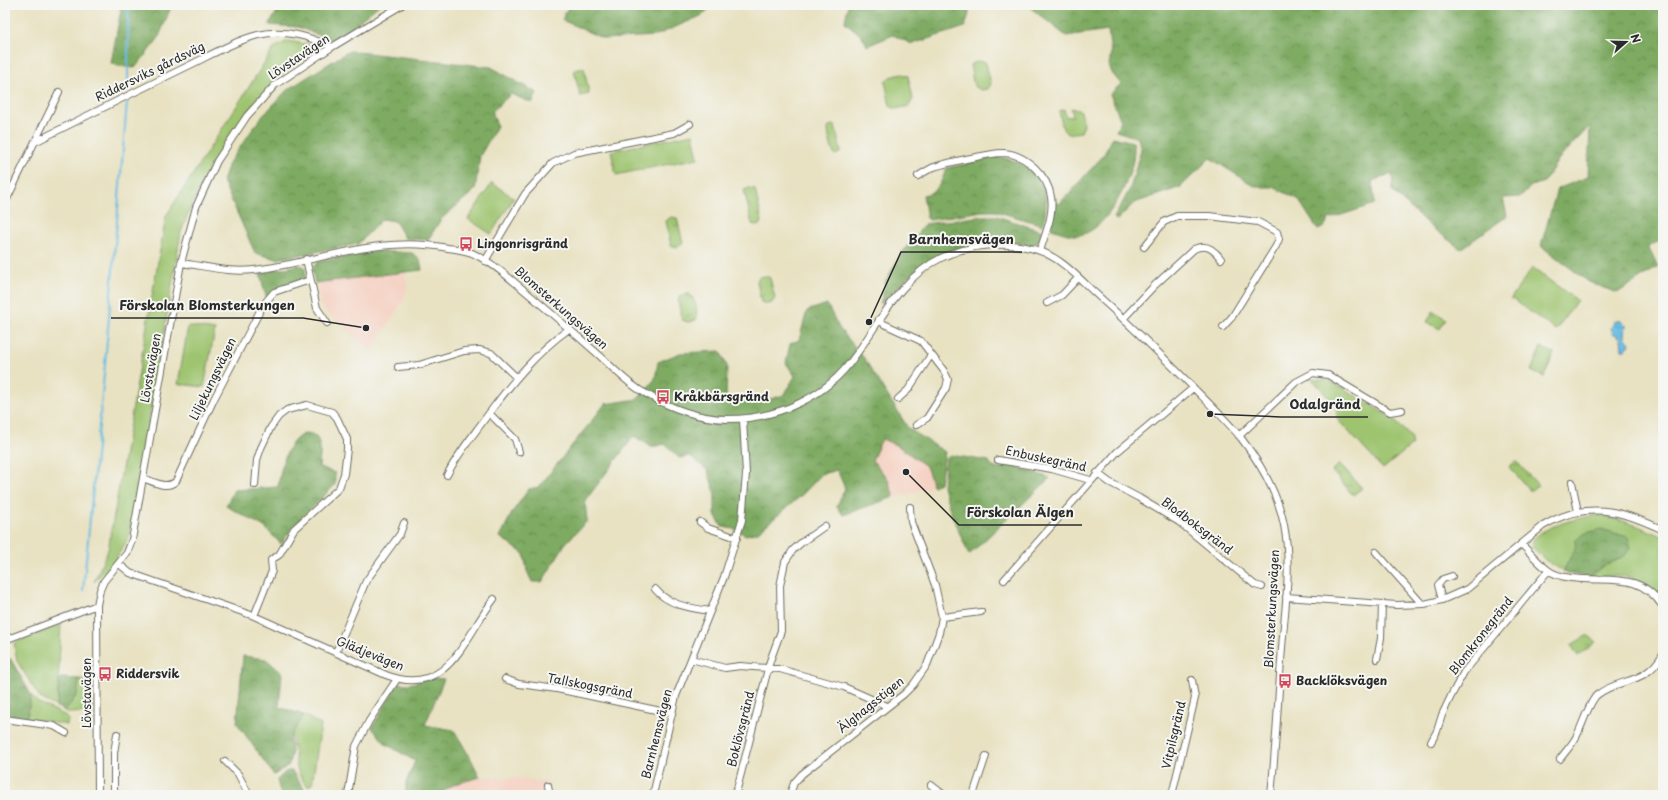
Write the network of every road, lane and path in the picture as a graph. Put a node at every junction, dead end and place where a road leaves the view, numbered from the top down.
1 (402, 5) edge
2 (332, 47) junction
3 (59, 92) dead end
4 (690, 124) dead end
5 (35, 142) junction
6 (918, 176) dead end
7 (5, 203) edge
8 (1144, 247) dead end
9 (1040, 250) junction
10 (306, 259) junction
11 (1221, 259) dead end
12 (485, 260) junction
13 (181, 263) junction
14 (1078, 278) junction
15 (310, 280) junction
16 (1047, 303) dead end
17 (879, 319) junction
18 (1123, 319) junction
19 (327, 323) dead end
20 (1223, 327) dead end
21 (569, 329) junction
22 (931, 355) junction
23 (398, 367) dead end
24 (517, 378) junction
25 (1193, 388) junction
26 (898, 399) dead end
27 (1402, 410) dead end
28 (489, 413) junction
29 (743, 419) junction
30 (916, 425) dead end
31 (1239, 436) junction
32 (519, 452) dead end
33 (998, 460) dead end
34 (1097, 473) junction
35 (447, 475) dead end
36 (144, 478) junction
37 (1090, 480) junction
38 (1572, 482) dead end
39 (255, 485) dead end
40 (910, 507) dead end
41 (1578, 512) junction
42 (700, 522) dead end
43 (404, 523) dead end
44 (826, 526) dead end
45 (1663, 530) edge
46 (737, 538) junction
47 (1521, 544) junction
48 (1376, 552) dead end
49 (119, 564) junction
50 (1548, 571) junction
51 (1452, 576) dead end
52 (1004, 580) dead end
53 (1262, 586) dead end
54 (655, 589) dead end
55 (1286, 597) junction
56 (494, 599) dead end
57 (1442, 600) junction
58 (1382, 604) junction
59 (1422, 604) junction
60 (97, 605) junction
61 (1663, 607) edge
62 (710, 611) junction
63 (980, 612) dead end
64 (254, 616) junction
65 (942, 617) junction
66 (6, 636) edge
67 (336, 652) junction
68 (1663, 654) edge
69 (691, 659) junction
70 (1378, 659) dead end
71 (768, 667) junction
72 (397, 679) junction
73 (505, 679) dead end
74 (1192, 680) dead end
75 (888, 706) junction
76 (671, 712) junction
77 (5, 719) edge
78 (66, 733) dead end
79 (117, 734) dead end
80 (1431, 742) dead end
81 (986, 756) dead end
82 (1560, 759) dead end
83 (224, 761) dead end
84 (931, 784) dead end
85 (548, 785) dead end
86 (653, 794) edge
87 (790, 794) edge
88 (98, 795) edge
89 (114, 795) edge
90 (249, 795) edge
91 (348, 795) edge
92 (550, 795) edge
93 (733, 795) edge
94 (944, 795) edge
95 (973, 795) edge
96 (1172, 795) edge
97 (1271, 795) edge

1 - 2 street, Lövstavägen
2 - 5 street, Riddersviks gårdsväg
2 - 13 street, Lövstavägen
3 - 5 street
4 - 12 street
5 - 7 street
6 - 9 street
8 - 20 street
9 - 14 street, Blomsterkungsvägen
9 - 17 street, Blomsterkungsvägen
10 - 12 street, Blomsterkungsvägen
10 - 13 street, Blomsterkungsvägen
10 - 15 street
11 - 18 street
12 - 21 street, Blomsterkungsvägen
13 - 36 street, Lövstavägen
14 - 16 street
14 - 18 street, Blomsterkungsvägen
15 - 19 street
15 - 36 street, Liljekungsvägen
17 - 22 street
17 - 29 street, Blomsterkungsvägen
18 - 25 street, Blomsterkungsvägen
21 - 24 street
21 - 29 street, Blomsterkungsvägen
22 - 26 street
22 - 30 street
23 - 24 street
24 - 28 street
25 - 31 street, Blomsterkungsvägen
25 - 34 street
27 - 31 street
28 - 32 street
28 - 35 street
29 - 46 street, Barnhemsvägen
31 - 55 street, Blomsterkungsvägen
33 - 37 street, Enbuskegränd
34 - 37 street
34 - 53 street, Blodboksgränd
36 - 49 street, Lövstavägen
37 - 52 street
38 - 41 street
39 - 64 street
40 - 65 street, Älghagsstigen
41 - 45 street
41 - 47 street
42 - 46 street
43 - 67 street
44 - 71 street, Boklövsgränd
46 - 62 street, Barnhemsvägen
47 - 50 street
47 - 57 street
48 - 59 street
49 - 60 street, Lövstavägen
49 - 64 street, Glädjevägen
50 - 61 street
50 - 80 street, Blomkronegränd
51 - 57 street
54 - 62 street
55 - 58 street
55 - 97 street, Blomsterkungsvägen
56 - 72 street, Glädjevägen
57 - 59 street
58 - 59 street
58 - 70 street
60 - 66 street
60 - 88 street, Lövstavägen
62 - 69 street, Barnhemsvägen
63 - 65 street
64 - 67 street, Glädjevägen
65 - 75 street, Älghagsstigen
67 - 72 street, Glädjevägen
68 - 82 street
69 - 71 street
69 - 76 street, Barnhemsvägen
71 - 75 street
71 - 93 street, Boklövsgränd
72 - 91 street
73 - 76 street, Tallskogsgränd
74 - 96 street, Vitpilsgränd
75 - 87 street, Älghagsstigen
76 - 86 street, Barnhemsvägen
77 - 78 street
79 - 89 street
81 - 95 street
83 - 90 street
84 - 94 street
85 - 92 street

